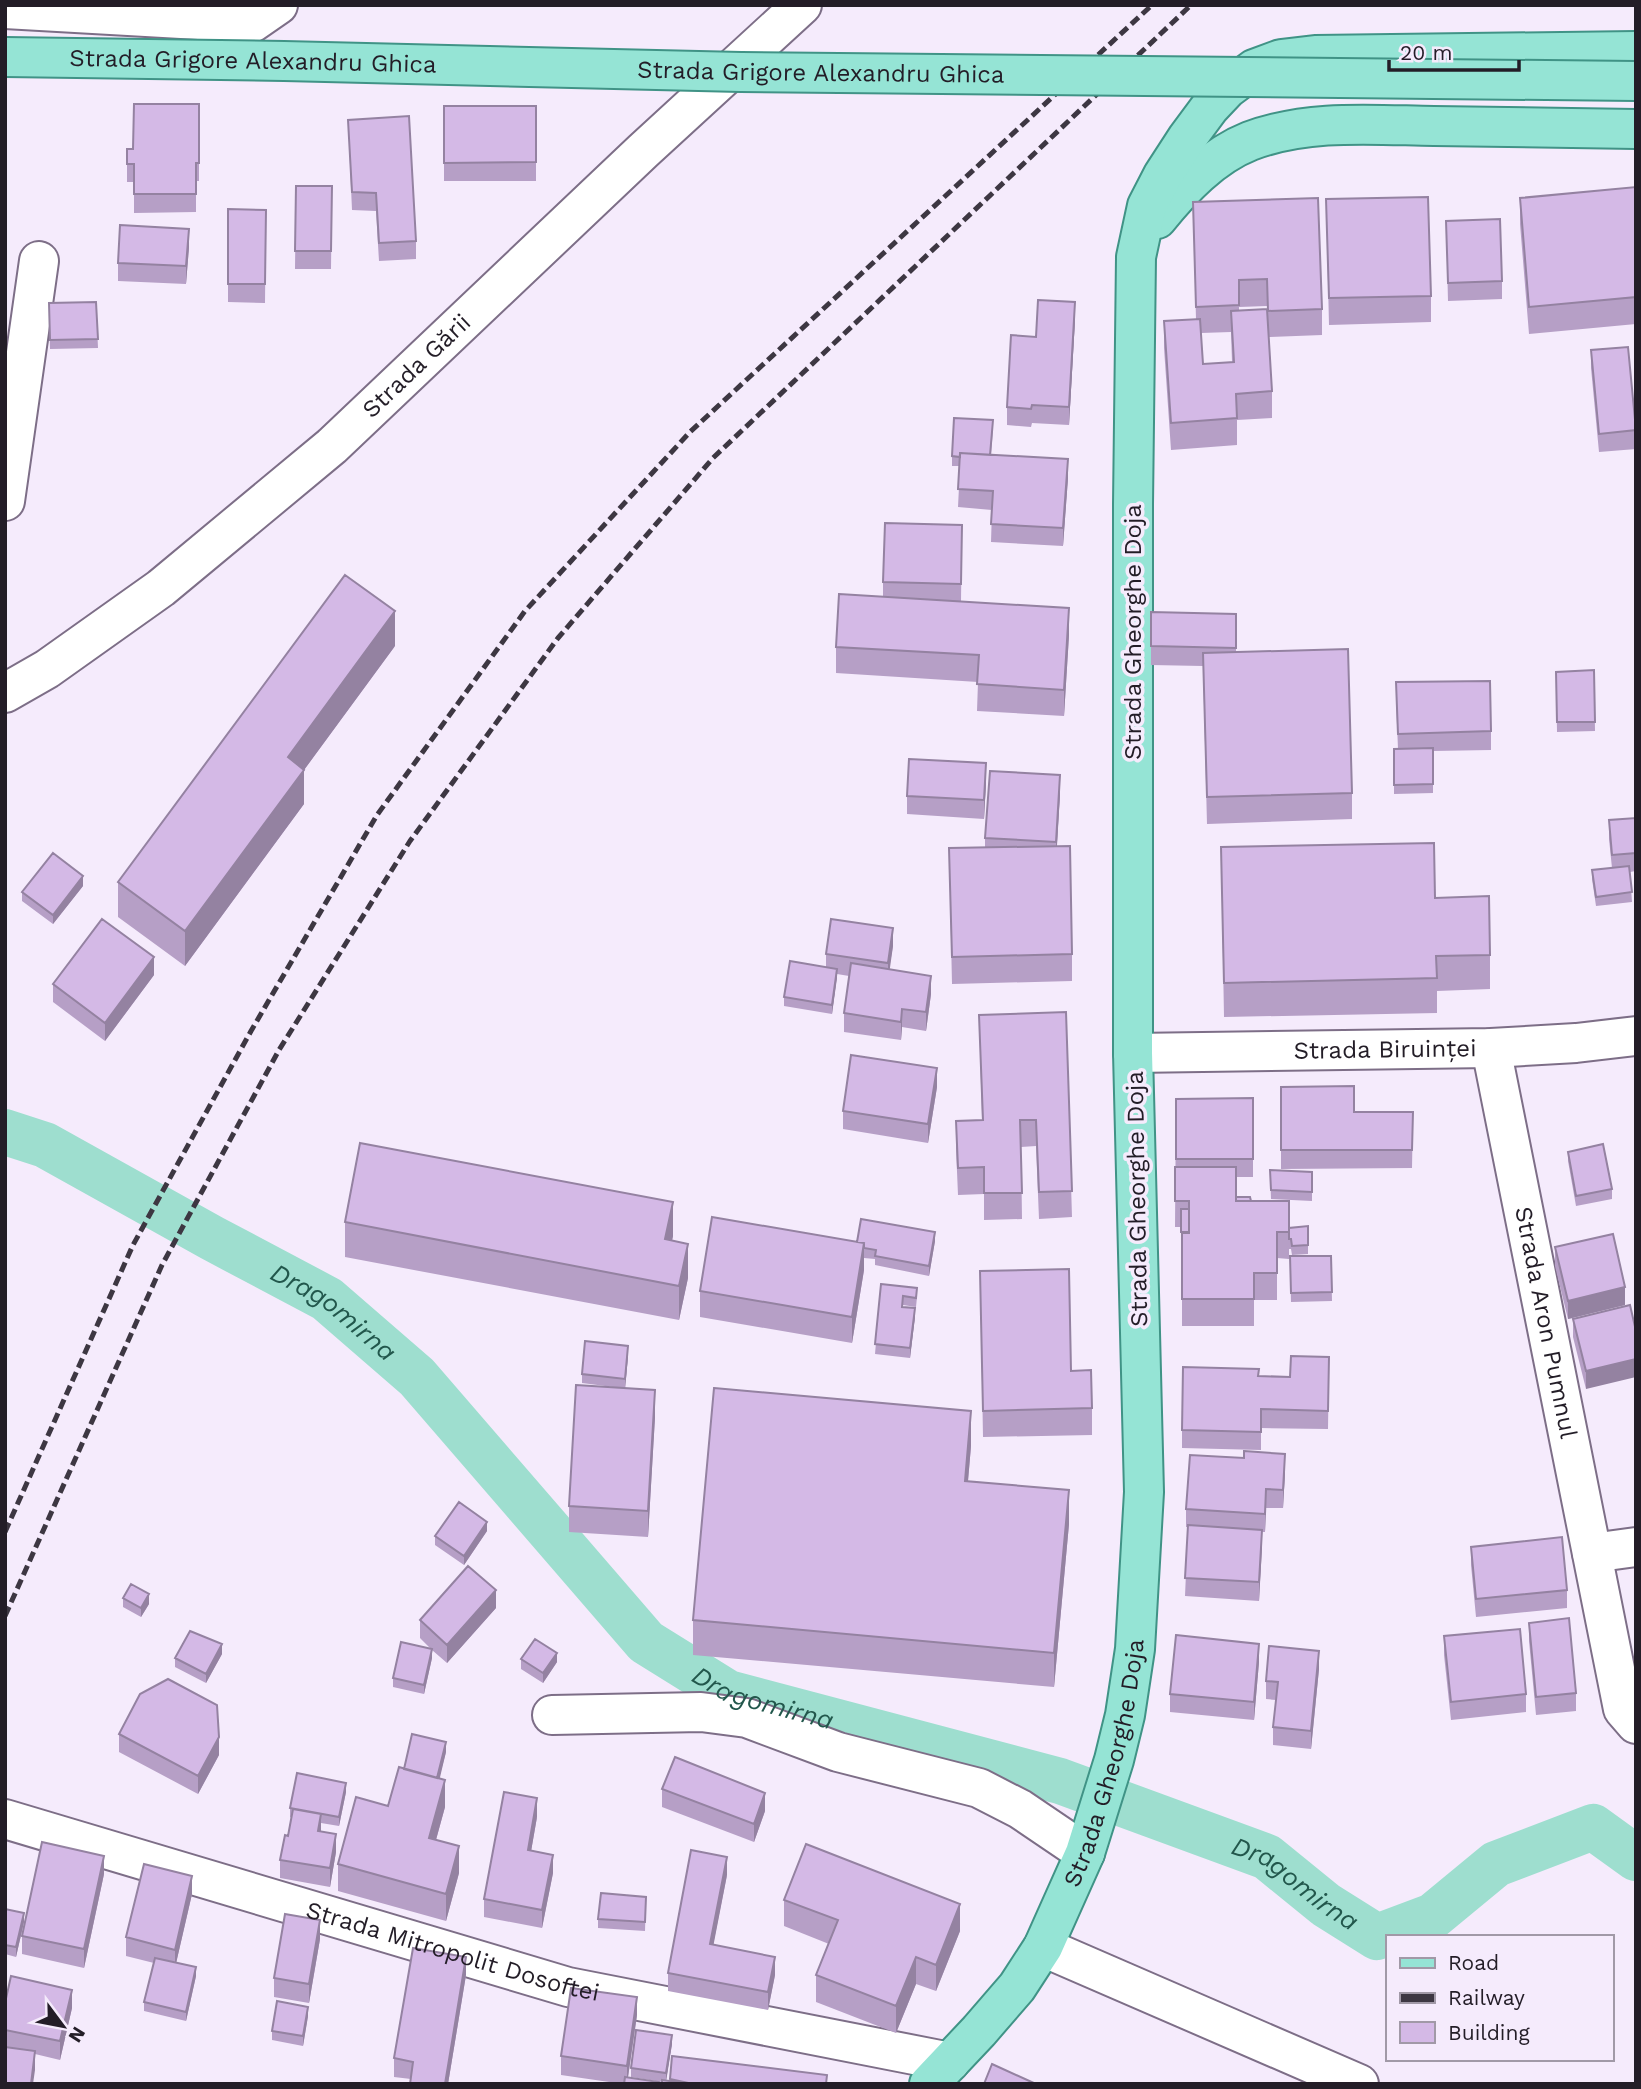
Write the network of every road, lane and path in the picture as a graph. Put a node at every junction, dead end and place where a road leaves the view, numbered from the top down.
1 (278, 5) edge
2 (802, 5) edge
3 (5, 9) edge
4 (1636, 51) edge
5 (5, 57) edge
6 (1636, 81) edge
7 (1636, 129) edge
8 (1136, 257) junction
9 (39, 261) dead end
10 (5, 502) edge
11 (5, 693) edge
12 (1636, 1036) edge
13 (1491, 1048) junction
14 (1133, 1054) junction
15 (1636, 1547) edge
16 (1592, 1553) junction
17 (552, 1715) dead end
18 (1636, 1724) edge
19 (5, 1819) edge
20 (1090, 1840) junction
21 (1043, 1947) junction
22 (940, 2073) edge
23 (1359, 2084) edge

1 - 3 street
2 - 11 street, Strada Gării
4 - 8 main road, Strada Gheorghe Doja
5 - 6 main road, Strada Grigore Alexandru Ghica, bridge
7 - 8 main road
8 - 14 main road, Strada Gheorghe Doja
9 - 10 street
12 - 13 street, Strada Biruinței
13 - 14 street, Strada Biruinței
13 - 16 street, Strada Aron Pumnul
14 - 20 main road, Strada Gheorghe Doja
15 - 16 street
16 - 18 street, Strada Aron Pumnul
17 - 20 street
19 - 22 street, Strada Mitropolit Dosoftei
20 - 21 main road, Strada Gheorghe Doja
21 - 22 main road, Strada Gheorghe Doja
21 - 23 street

